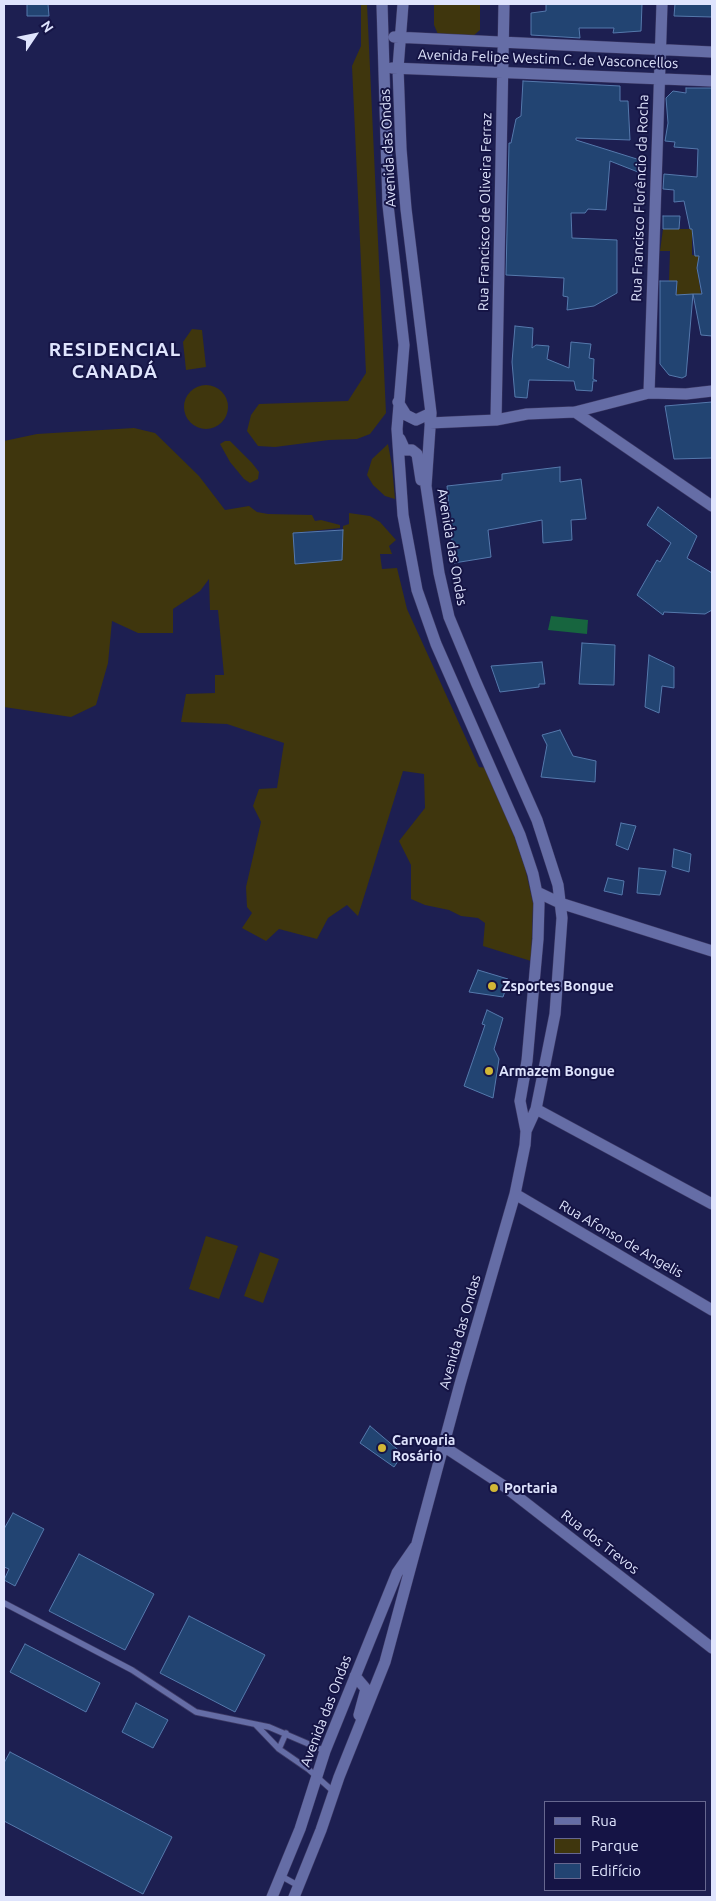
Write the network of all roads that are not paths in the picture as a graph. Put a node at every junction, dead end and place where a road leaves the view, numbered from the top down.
1 (382, 4) edge
2 (403, 4) edge
3 (504, 4) edge
4 (662, 4) edge
5 (383, 37) junction
6 (400, 38) junction
7 (503, 42) junction
8 (660, 50) junction
9 (712, 52) edge
10 (383, 68) junction
11 (398, 68) junction
12 (502, 72) junction
13 (659, 79) junction
14 (712, 81) edge
15 (712, 391) edge
16 (649, 393) junction
17 (398, 401) junction
18 (575, 412) junction
19 (430, 418) junction
20 (496, 420) junction
21 (397, 429) junction
22 (428, 506) junction
23 (712, 506) edge
24 (537, 892) junction
25 (560, 903) junction
26 (712, 951) edge
27 (529, 1025) junction
28 (551, 1032) junction
29 (527, 1052) junction
30 (546, 1057) junction
31 (536, 1109) junction
32 (526, 1131) junction
33 (515, 1194) junction
34 (712, 1204) edge
35 (712, 1310) edge
36 (443, 1446) junction
37 (419, 1541) junction
38 (397, 1573) junction
39 (4, 1603) edge
40 (712, 1646) edge
41 (385, 1662) junction
42 (355, 1676) junction
43 (256, 1725) junction
44 (286, 1733) junction
45 (279, 1749) junction
46 (325, 1751) junction
47 (348, 1756) junction
48 (318, 1777) junction
49 (334, 1792) junction
50 (281, 1876) junction
51 (299, 1886) junction
52 (272, 1897) edge
53 (294, 1897) edge

1 - 5 street, Avenida das Ondas
2 - 6 street, Avenida das Ondas
3 - 7 street, Rua Francisco de Oliveira Ferraz
4 - 8 street, Rua Francisco Florêncio da Rocha
5 - 6 street, Avenida Felipe Westim C. de Vasconcellos
5 - 10 street, Avenida das Ondas
6 - 7 street, Avenida Felipe Westim C. de Vasconcellos
6 - 11 street, Avenida das Ondas
7 - 8 street, Avenida Felipe Westim C. de Vasconcellos
7 - 12 street, Rua Francisco de Oliveira Ferraz
8 - 9 street, Avenida Felipe Westim C. de Vasconcellos
8 - 13 street, Rua Francisco Florêncio da Rocha
10 - 11 street, Avenida Felipe Westim C. de Vasconcellos
10 - 17 street, Avenida das Ondas
11 - 12 street, Avenida Felipe Westim C. de Vasconcellos
11 - 19 street, Avenida das Ondas
12 - 13 street, Avenida Felipe Westim C. de Vasconcellos
12 - 20 street, Rua Francisco de Oliveira Ferraz
13 - 14 street, Avenida Felipe Westim C. de Vasconcellos
13 - 16 street, Rua Francisco Florêncio da Rocha
15 - 16 street
16 - 18 street
17 - 19 street
17 - 21 street, Avenida das Ondas
18 - 20 street
18 - 23 street
19 - 20 street
19 - 22 street, Avenida das Ondas
21 - 22 street
21 - 24 street, Avenida das Ondas
22 - 25 street, Avenida das Ondas
24 - 25 street
24 - 27 street, Avenida das Ondas
25 - 26 street
25 - 28 street, Avenida das Ondas
27 - 28 street
27 - 29 street, Avenida das Ondas
28 - 30 street, Avenida das Ondas
29 - 30 street
29 - 32 street, Avenida das Ondas
30 - 31 street, Avenida das Ondas
31 - 32 street, Avenida das Ondas
31 - 34 street
32 - 33 street, Avenida das Ondas
33 - 35 street, Rua Afonso de Angelis
33 - 36 street, Avenida das Ondas
36 - 37 street, Avenida das Ondas
36 - 40 street, Rua dos Trevos
37 - 38 street, Avenida das Ondas
37 - 41 street, Avenida das Ondas
38 - 41 street
38 - 42 street, Avenida das Ondas
39 - 43 lane
41 - 47 street, Avenida das Ondas
42 - 46 street, Avenida das Ondas
42 - 47 street
43 - 44 lane
43 - 45 lane
44 - 45 lane
44 - 46 lane
45 - 48 lane
46 - 48 street, Avenida das Ondas
47 - 49 street, Avenida das Ondas
48 - 49 lane
48 - 50 street, Avenida das Ondas
49 - 51 street, Avenida das Ondas
50 - 51 lane
50 - 52 street, Avenida das Ondas
51 - 53 street, Avenida das Ondas

